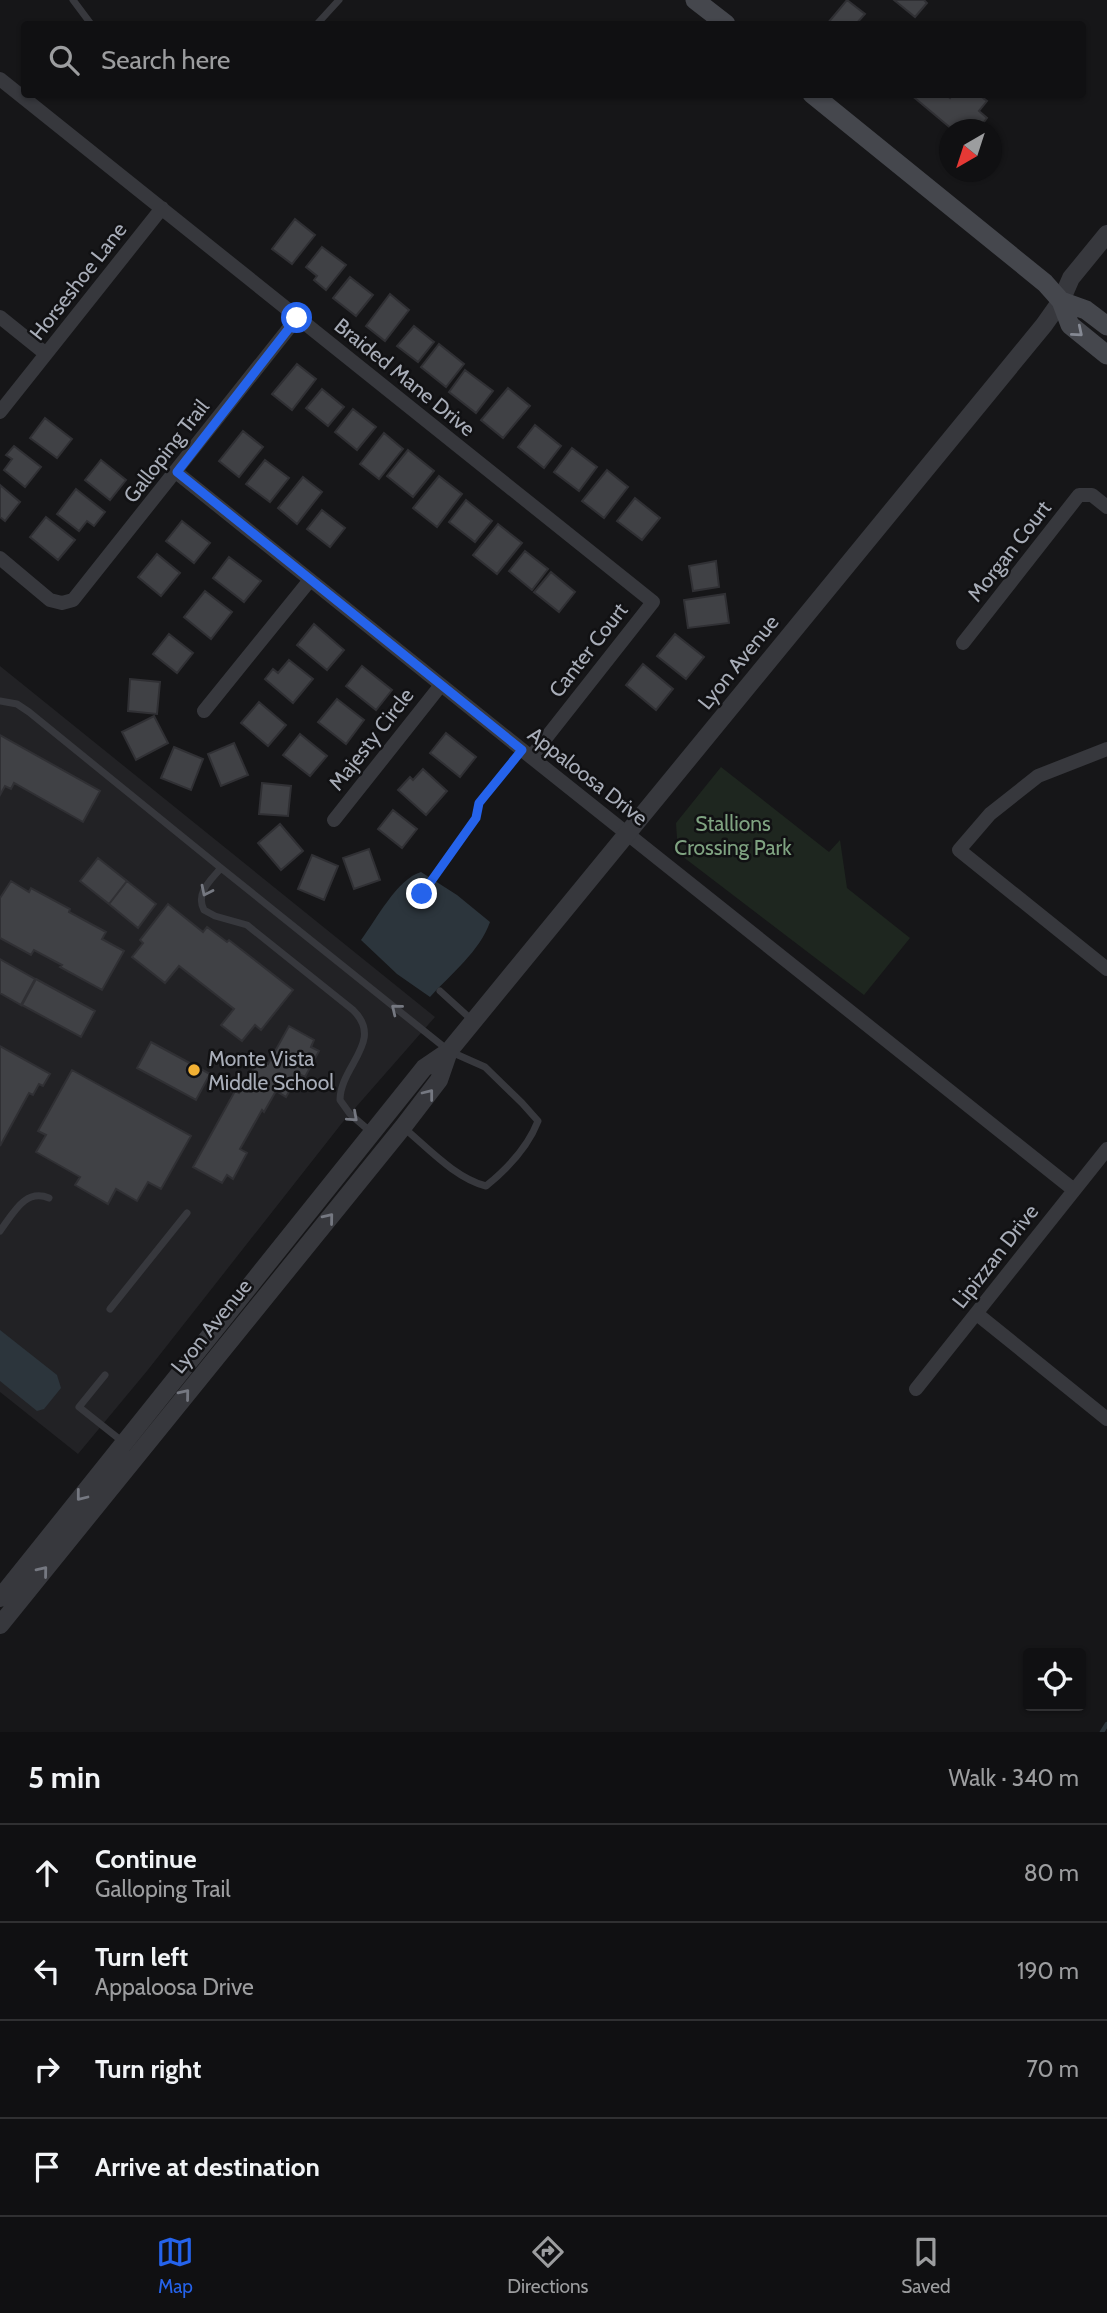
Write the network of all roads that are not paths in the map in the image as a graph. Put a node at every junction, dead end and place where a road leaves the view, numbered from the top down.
1 (73, 0) edge
2 (340, 0) edge
3 (695, 0) edge
4 (89, 21) edge
5 (320, 21) edge
6 (722, 21) edge
7 (0, 79) edge
8 (21, 96) edge
9 (24, 98) edge
10 (817, 98) edge
11 (162, 208) junction
12 (1107, 234) edge
13 (1060, 301) junction
14 (0, 317) edge
15 (297, 318) junction
16 (1107, 326) edge
17 (46, 354) junction
18 (1107, 355) edge
19 (0, 412) edge
20 (177, 472) junction
21 (1107, 507) edge
22 (0, 558) edge
23 (310, 580) junction
24 (653, 602) joint
25 (963, 643) dead end
26 (441, 685) junction
27 (0, 701) edge
28 (204, 711) dead end
29 (1107, 749) edge
30 (526, 754) junction
31 (334, 820) dead end
32 (627, 833) junction
33 (221, 868) junction
34 (422, 894) dead end
35 (1107, 969) edge
36 (440, 991) dead end
37 (474, 1021) junction
38 (449, 1051) junction
39 (403, 1127) junction
40 (372, 1133) junction
41 (1107, 1149) edge
42 (1074, 1190) junction
43 (49, 1198) dead end
44 (187, 1213) dead end
45 (3, 1222) edge
46 (0, 1231) edge
47 (110, 1309) dead end
48 (977, 1314) junction
49 (104, 1376) dead end
50 (916, 1389) dead end
51 (1107, 1419) edge
52 (124, 1443) junction
53 (0, 1598) edge
54 (0, 1625) edge

1 - 4 lane
2 - 5 lane
3 - 6 main road
7 - 8 street, Braided Mane Drive
9 - 11 street, Braided Mane Drive
10 - 13 main road
11 - 15 street, Braided Mane Drive
11 - 17 street, Horseshoe Lane
12 - 13 street, Lyon Avenue
13 - 16 main road
13 -> 18 main road
13 - 32 street, Lyon Avenue
14 - 17 street
15 - 20 street, Galloping Trail
15 - 24 street, Braided Mane Drive
17 - 19 street, Horseshoe Lane
20 - 22 street, Galloping Trail
20 - 23 street, Appaloosa Drive
21 - 25 street, Morgan Court
23 - 26 street, Appaloosa Drive
23 - 28 street
24 - 30 street, Canter Court
26 - 30 street, Appaloosa Drive
26 - 31 street, Majesty Circle
27 - 33 lane
29 - 35 street
30 - 32 street, Appaloosa Drive
30 - 34 lane
32 - 37 street, Lyon Avenue
32 - 42 street, Appaloosa Drive
38 -> 33 lane
33 -> 40 lane
36 - 37 lane
37 - 38 street, Lyon Avenue
39 -> 38 street, Lyon Avenue
38 - 39 lane
38 - 40 street, Lyon Avenue
54 -> 39 street, Lyon Avenue
40 - 52 street, Lyon Avenue
41 - 42 street, Lipizzan Drive
42 - 48 street, Lipizzan Drive
43 - 45 lane
44 - 47 lane
45 - 46 lane
48 - 50 street, Lipizzan Drive
48 - 51 street
49 - 52 lane
52 -> 53 street, Lyon Avenue

